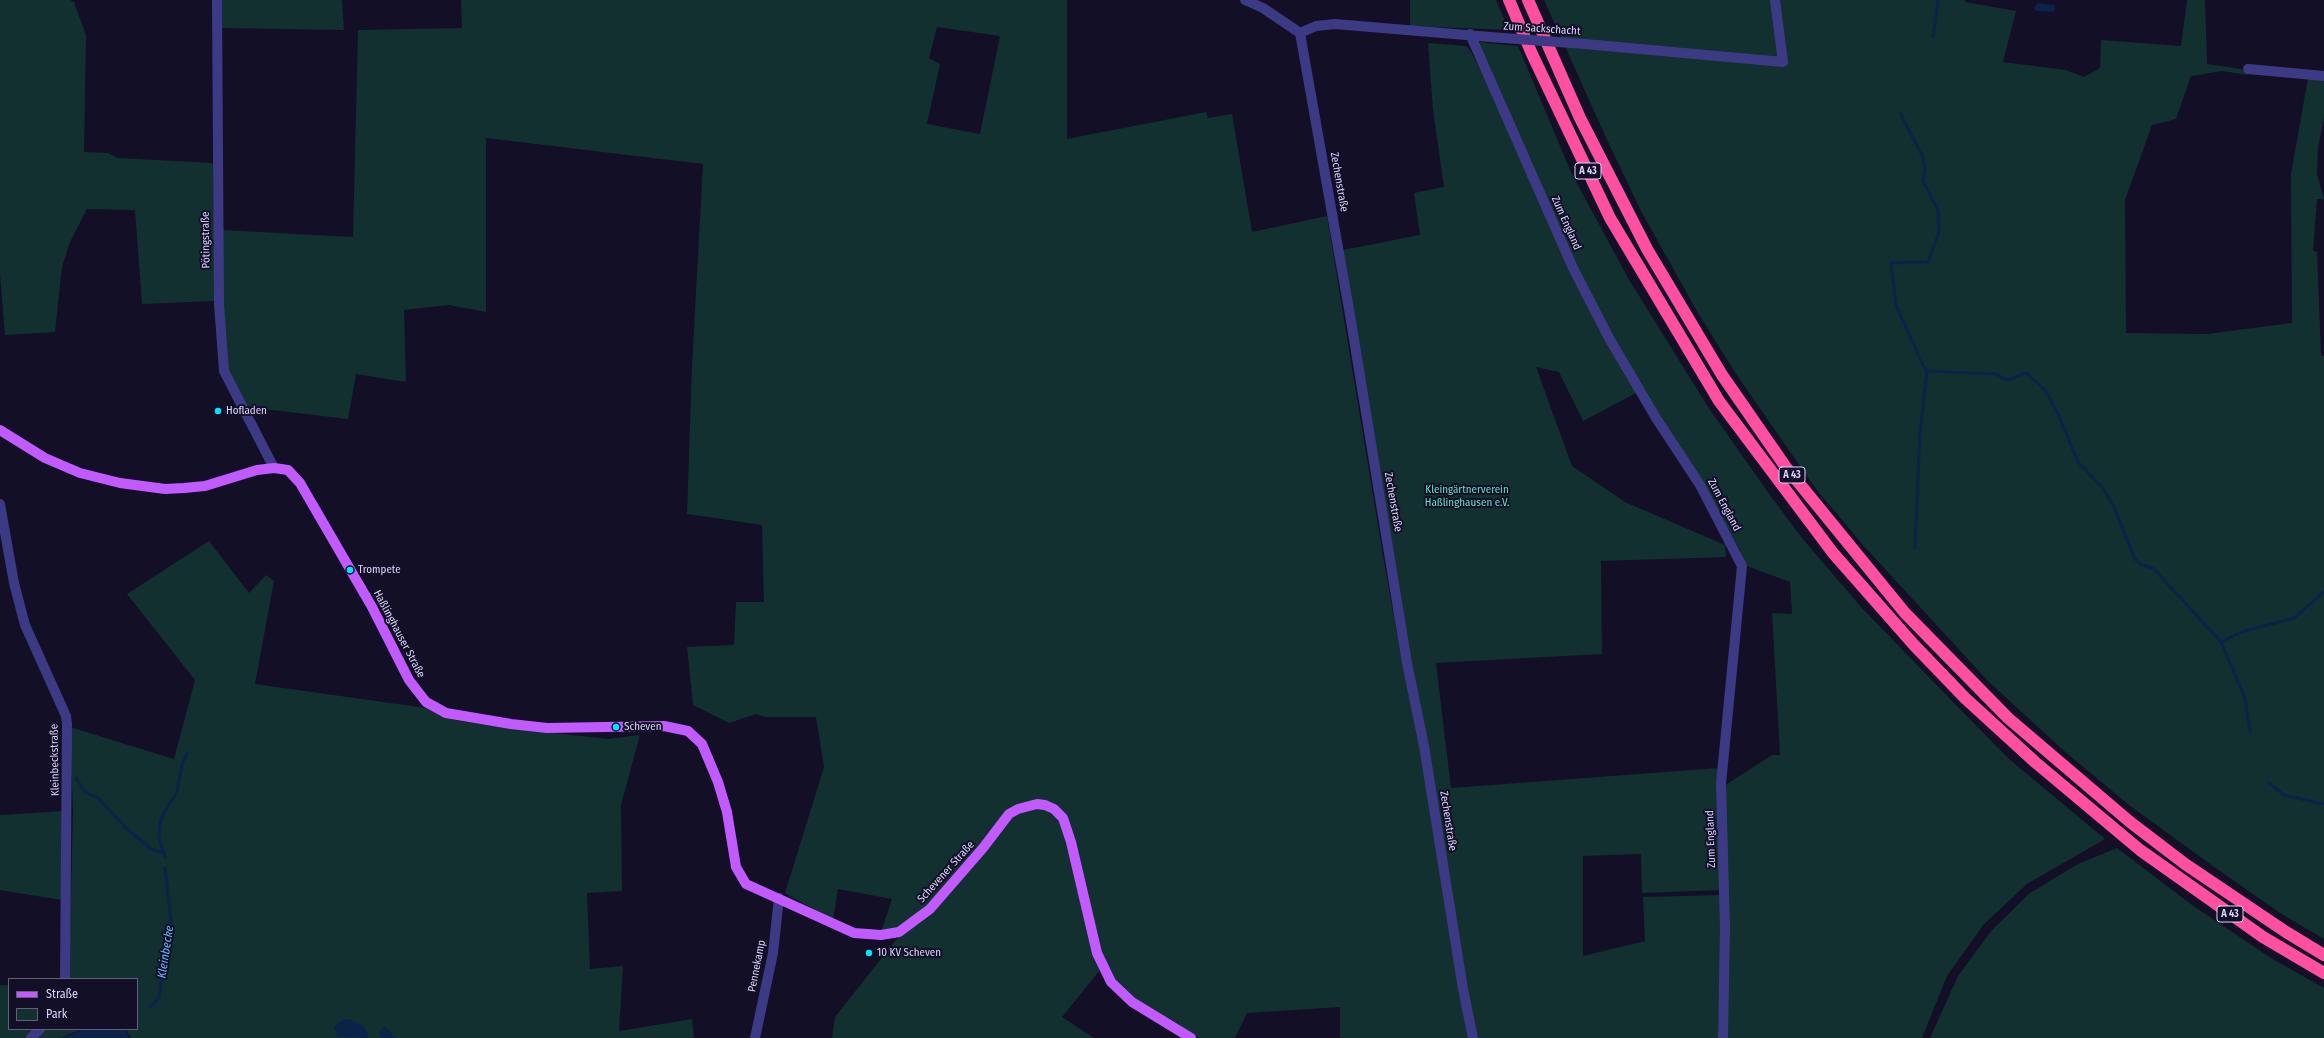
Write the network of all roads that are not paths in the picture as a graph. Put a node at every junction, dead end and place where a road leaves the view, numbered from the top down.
1 (217, 0) edge
2 (1245, 0) edge
3 (1509, 0) edge
4 (1528, 0) edge
5 (1775, 0) edge
6 (1300, 33) junction
7 (1470, 34) junction
8 (2248, 69) dead end
9 (2324, 76) edge
10 (1, 433) edge
11 (274, 468) junction
12 (0, 504) edge
13 (681, 728) joint
14 (779, 898) junction
15 (2324, 955) edge
16 (2324, 973) edge
17 (65, 978) edge
18 (39, 1030) edge
19 (31, 1038) edge
20 (755, 1038) edge
21 (1191, 1038) edge
22 (1473, 1038) edge
23 (1723, 1038) edge

1 - 11 street, Pötingstraße
2 - 6 street
3 - 16 highway, A 43
4 - 15 highway, A 43
5 - 7 street, Zum Sackschacht, bridge
6 - 7 street, Zum Sackschacht
6 - 22 street, Zechenstraße
7 - 23 street, Zum England
8 - 9 street
10 - 11 main road
11 - 13 main road, Haßlinghauser Straße
12 - 17 street, Kleinbeckstraße
13 - 14 main road, Schevener Straße
14 - 20 street, Pennekamp
14 - 21 main road, Schevener Straße
18 - 19 street

